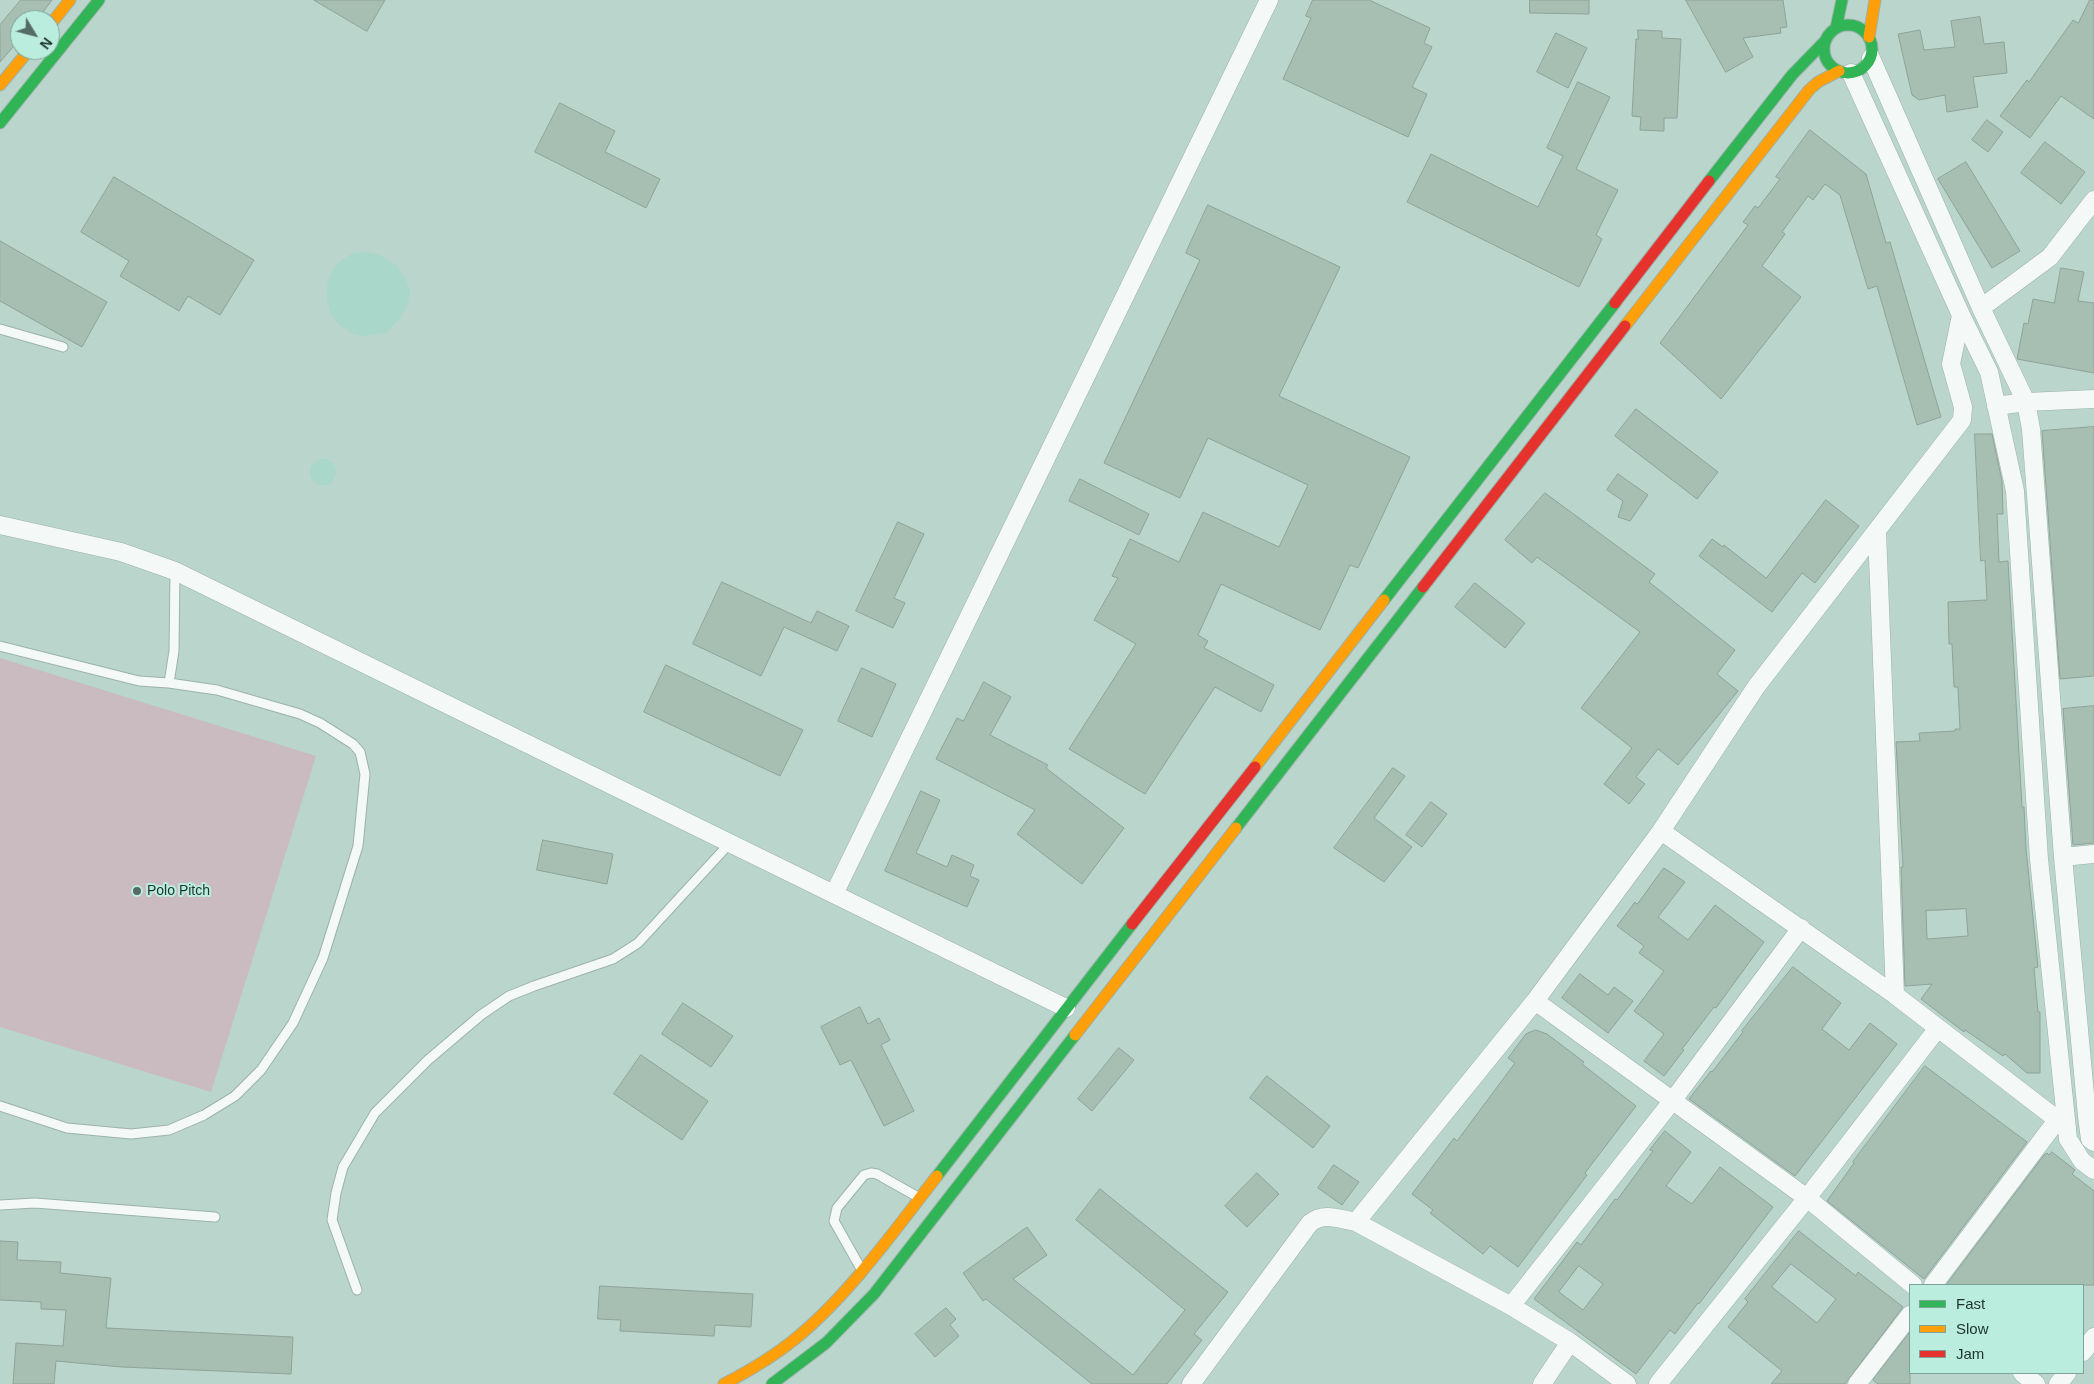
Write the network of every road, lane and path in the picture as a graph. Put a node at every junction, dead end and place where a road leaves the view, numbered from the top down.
1 (70, 0) edge
2 (99, 0) edge
3 (1269, 0) edge
4 (1842, 0) edge
5 (1875, 0) edge
6 (60, 12) edge
7 (1836, 28) junction
8 (1870, 38) junction
9 (1825, 41) junction
10 (1871, 58) junction
11 (21, 60) edge
12 (1845, 72) junction
13 (0, 85) edge
14 (0, 123) edge
15 (2094, 200) edge
16 (1981, 308) junction
17 (1961, 315) junction
18 (0, 328) edge
19 (63, 347) dead end
20 (2094, 399) edge
21 (2026, 402) junction
22 (1996, 406) junction
23 (0, 524) edge
24 (1878, 531) junction
25 (175, 571) junction
26 (0, 646) edge
27 (169, 683) junction
28 (1661, 832) junction
29 (729, 844) junction
30 (2094, 854) edge
31 (2063, 857) junction
32 (834, 894) junction
33 (1801, 928) junction
34 (1895, 995) junction
35 (1536, 1001) junction
36 (1066, 1008) junction
37 (1938, 1028) junction
38 (1673, 1100) junction
39 (0, 1106) edge
40 (2063, 1123) junction
41 (2093, 1138) edge
42 (2094, 1170) edge
43 (920, 1198) junction
44 (1806, 1198) junction
45 (0, 1205) edge
46 (215, 1217) dead end
47 (1356, 1222) junction
48 (862, 1269) junction
49 (1912, 1284) edge
50 (1934, 1284) edge
51 (357, 1290) dead end
52 (1511, 1306) junction
53 (1909, 1316) edge
54 (2094, 1337) edge
55 (1570, 1342) junction
56 (2084, 1351) edge
57 (2023, 1374) edge
58 (2066, 1374) edge
59 (744, 1380) edge
60 (724, 1384) edge
61 (772, 1384) edge
62 (1190, 1384) edge
63 (1542, 1384) edge
64 (1627, 1384) edge
65 (1658, 1384) edge
66 (1857, 1384) edge
67 (2036, 1384) edge
68 (2058, 1384) edge

1 - 6 main road
2 - 14 main road
3 - 32 street
4 - 7 main road
5 - 8 main road
7 - 8 main road
7 - 9 main road
8 - 10 main road
9 - 12 main road
9 - 36 main road
10 - 12 main road
10 - 16 street
11 - 13 main road
12 - 17 street
12 - 61 main road
15 - 16 street
16 - 21 street
17 - 22 street
17 - 24 street
18 - 19 lane
20 - 21 street
21 - 22 street
21 - 31 street
22 - 40 street
23 - 25 street
24 - 28 street
24 - 34 street
25 - 27 lane
25 - 29 street
26 - 27 lane
27 - 39 lane
28 - 33 street
28 - 35 street
29 - 32 street
29 - 51 lane
30 - 31 street
31 - 41 street
32 - 36 street
33 - 34 street
33 - 38 street
34 - 37 street
35 - 38 street
35 - 47 street
36 - 43 main road
37 - 40 street
37 - 44 street
38 - 44 street
38 - 52 street
40 - 42 street
40 - 50 street
43 - 48 main road
43 - 48 lane
44 - 49 street
44 - 65 street
45 - 46 lane
47 - 52 street
47 - 62 street
48 - 59 main road
52 - 55 street
53 - 66 street
54 - 56 street
55 - 63 street
55 - 64 street
57 - 67 street
58 - 68 street
59 - 60 main road

